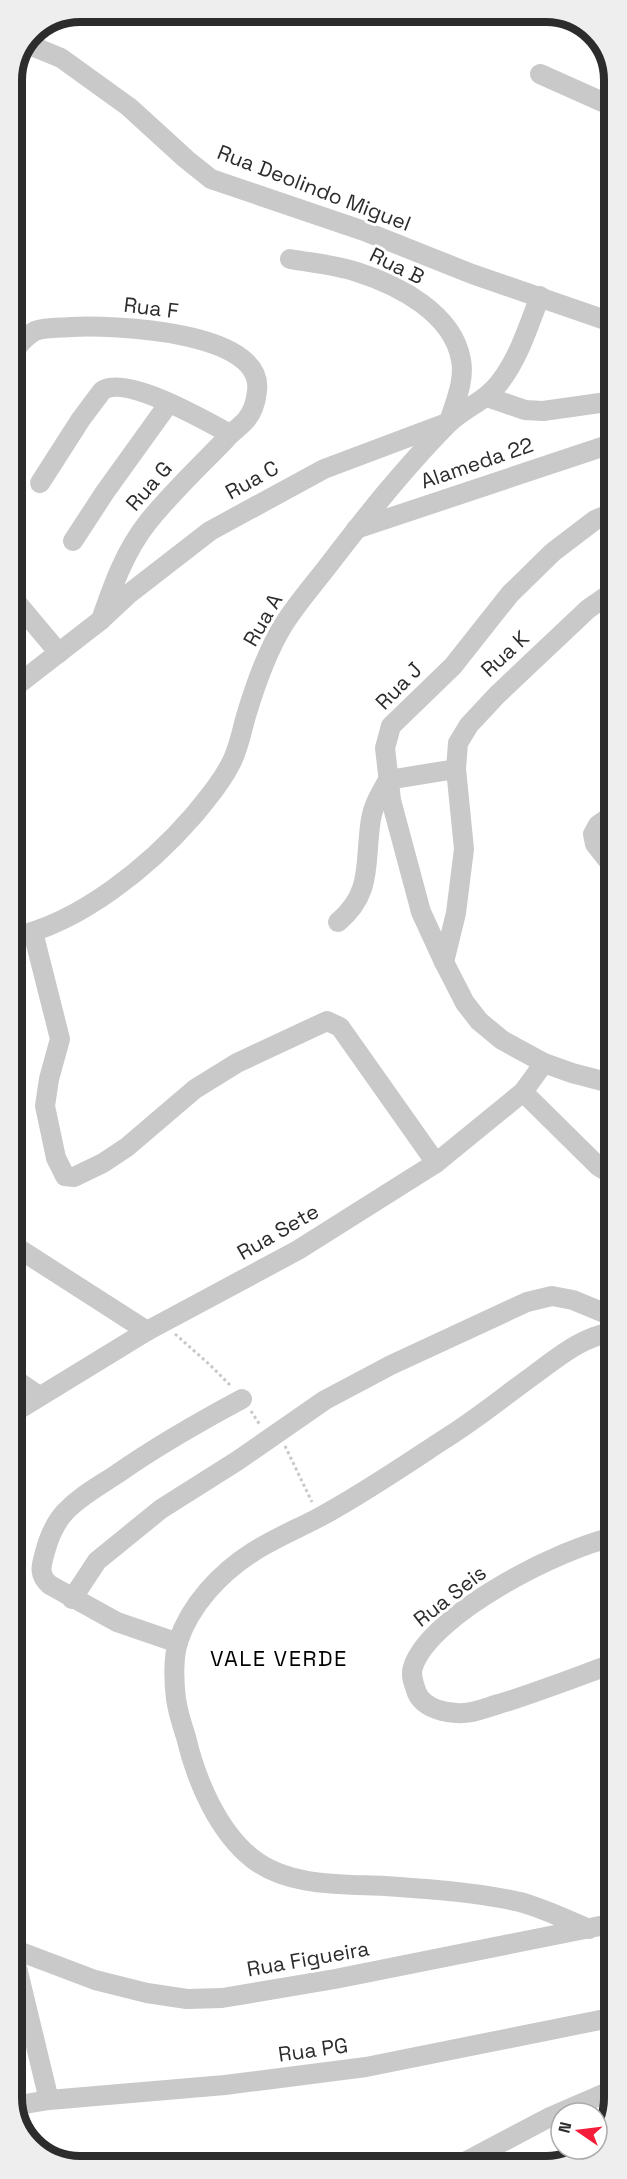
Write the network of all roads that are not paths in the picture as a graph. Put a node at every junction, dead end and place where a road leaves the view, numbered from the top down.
1 (33, 47) edge
2 (540, 74) dead end
3 (604, 103) edge
4 (290, 259) dead end
5 (540, 296) junction
6 (604, 319) edge
7 (22, 342) edge
8 (486, 398) junction
9 (256, 399) joint
10 (604, 402) edge
11 (169, 403) junction
12 (449, 422) junction
13 (230, 434) junction
14 (604, 445) edge
15 (40, 483) dead end
16 (604, 523) edge
17 (356, 529) junction
18 (73, 541) dead end
19 (604, 598) edge
20 (22, 609) edge
21 (101, 620) junction
22 (59, 652) junction
23 (22, 681) edge
24 (456, 769) junction
25 (388, 780) junction
26 (604, 821) edge
27 (604, 855) edge
28 (338, 922) dead end
29 (33, 932) junction
30 (22, 935) edge
31 (444, 962) junction
32 (544, 1063) junction
33 (604, 1081) edge
34 (523, 1092) junction
35 (436, 1163) junction
36 (604, 1170) edge
37 (22, 1250) edge
38 (604, 1313) edge
39 (155, 1327) junction
40 (604, 1334) edge
41 (22, 1384) edge
42 (39, 1396) junction
43 (242, 1398) road end
44 (22, 1407) edge
45 (604, 1539) edge
46 (72, 1599) junction
47 (178, 1643) junction
48 (604, 1667) edge
49 (604, 1926) edge
50 (589, 1929) junction
51 (22, 1953) edge
52 (22, 1988) edge
53 (604, 2019) edge
54 (604, 2094) edge
55 (49, 2100) junction
56 (23, 2104) edge
57 (476, 2156) edge

1 - 5 street, Rua Deolindo Miguel
2 - 3 street
4 - 12 street, Rua B
5 - 6 street, Rua Deolindo Miguel
5 - 8 street, Rua A
7 - 9 street, Rua F
8 - 10 street
8 - 12 street, Rua A
9 - 13 street, Rua G
11 - 13 street
11 - 15 street
11 - 18 street
12 - 17 street, Rua A
12 - 21 street, Rua C
13 - 21 street, Rua G
14 - 17 street, Alameda 22
16 - 25 street, Rua J
17 - 29 street, Rua A
19 - 24 street, Rua K
20 - 22 street
21 - 22 street, Rua C
22 - 23 street, Rua C
24 - 25 street
24 - 31 street, Rua K
25 - 28 street
25 - 31 street, Rua J
26 - 27 street
29 - 30 street, Rua A
29 - 35 street
31 - 32 street, Rua J
32 - 33 street, Rua J
32 - 34 street, Rua Sete
34 - 35 street, Rua Sete
34 - 36 street
35 - 39 street, Rua Sete
37 - 39 street
38 - 46 street
39 - 42 street, Rua Sete
40 - 47 street
41 - 42 street
42 - 44 street, Rua Sete
43 - 46 street
45 - 48 street, Rua Seis
46 - 47 street
47 - 50 street
49 - 50 street, Rua Figueira
50 - 51 street, Rua Figueira
52 - 55 street
53 - 55 street, Rua PG
54 - 57 street
55 - 56 street, Rua PG

